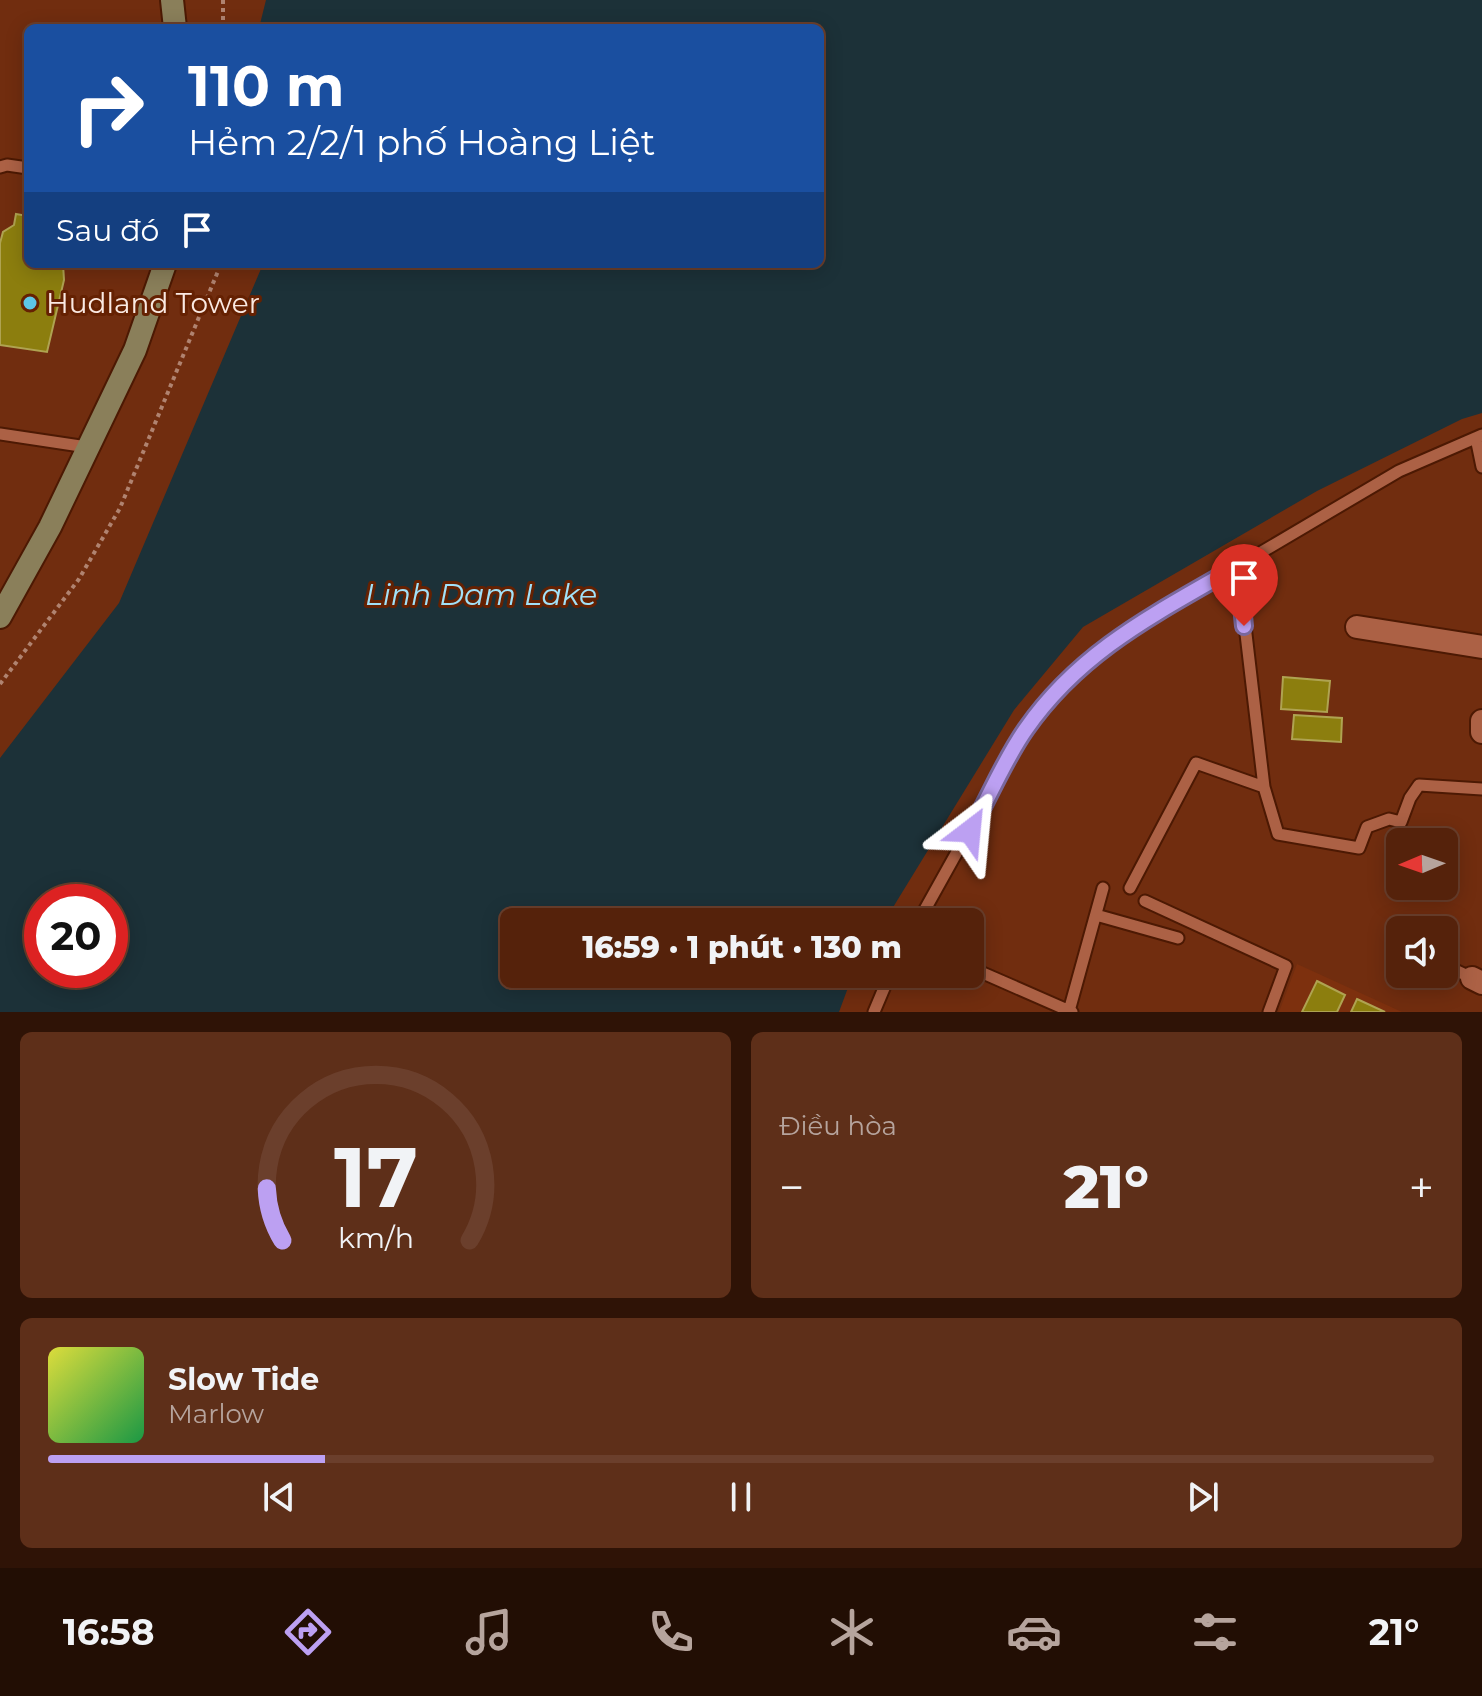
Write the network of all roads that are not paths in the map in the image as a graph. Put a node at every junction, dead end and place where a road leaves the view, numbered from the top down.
1 (172, 0) edge
2 (175, 24) edge
3 (0, 167) edge
4 (24, 167) edge
5 (164, 268) edge
6 (0, 434) edge
7 (1479, 436) edge
8 (87, 447) junction
9 (1482, 467) edge
10 (1238, 566) junction
11 (0, 617) edge
12 (1357, 627) dead end
13 (1482, 647) edge
14 (1482, 721) edge
15 (1482, 732) edge
16 (1264, 787) junction
17 (1482, 789) edge
18 (1103, 888) dead end
19 (1130, 888) dead end
20 (1145, 901) dead end
21 (926, 908) edge
22 (1096, 915) junction
23 (1178, 938) dead end
24 (984, 973) edge
25 (884, 988) edge
26 (1071, 1011) edge
27 (874, 1012) edge
28 (1269, 1012) edge

1 - 2 main road
3 - 4 lane
5 - 8 main road
6 - 8 lane
7 - 9 lane
7 - 10 lane
8 - 11 main road
10 - 16 lane
10 - 21 lane
12 - 13 street
14 - 15 street
16 - 17 lane
16 - 19 lane
18 - 22 lane
20 - 28 lane
22 - 23 lane
22 - 26 lane
24 - 26 lane
25 - 27 lane

